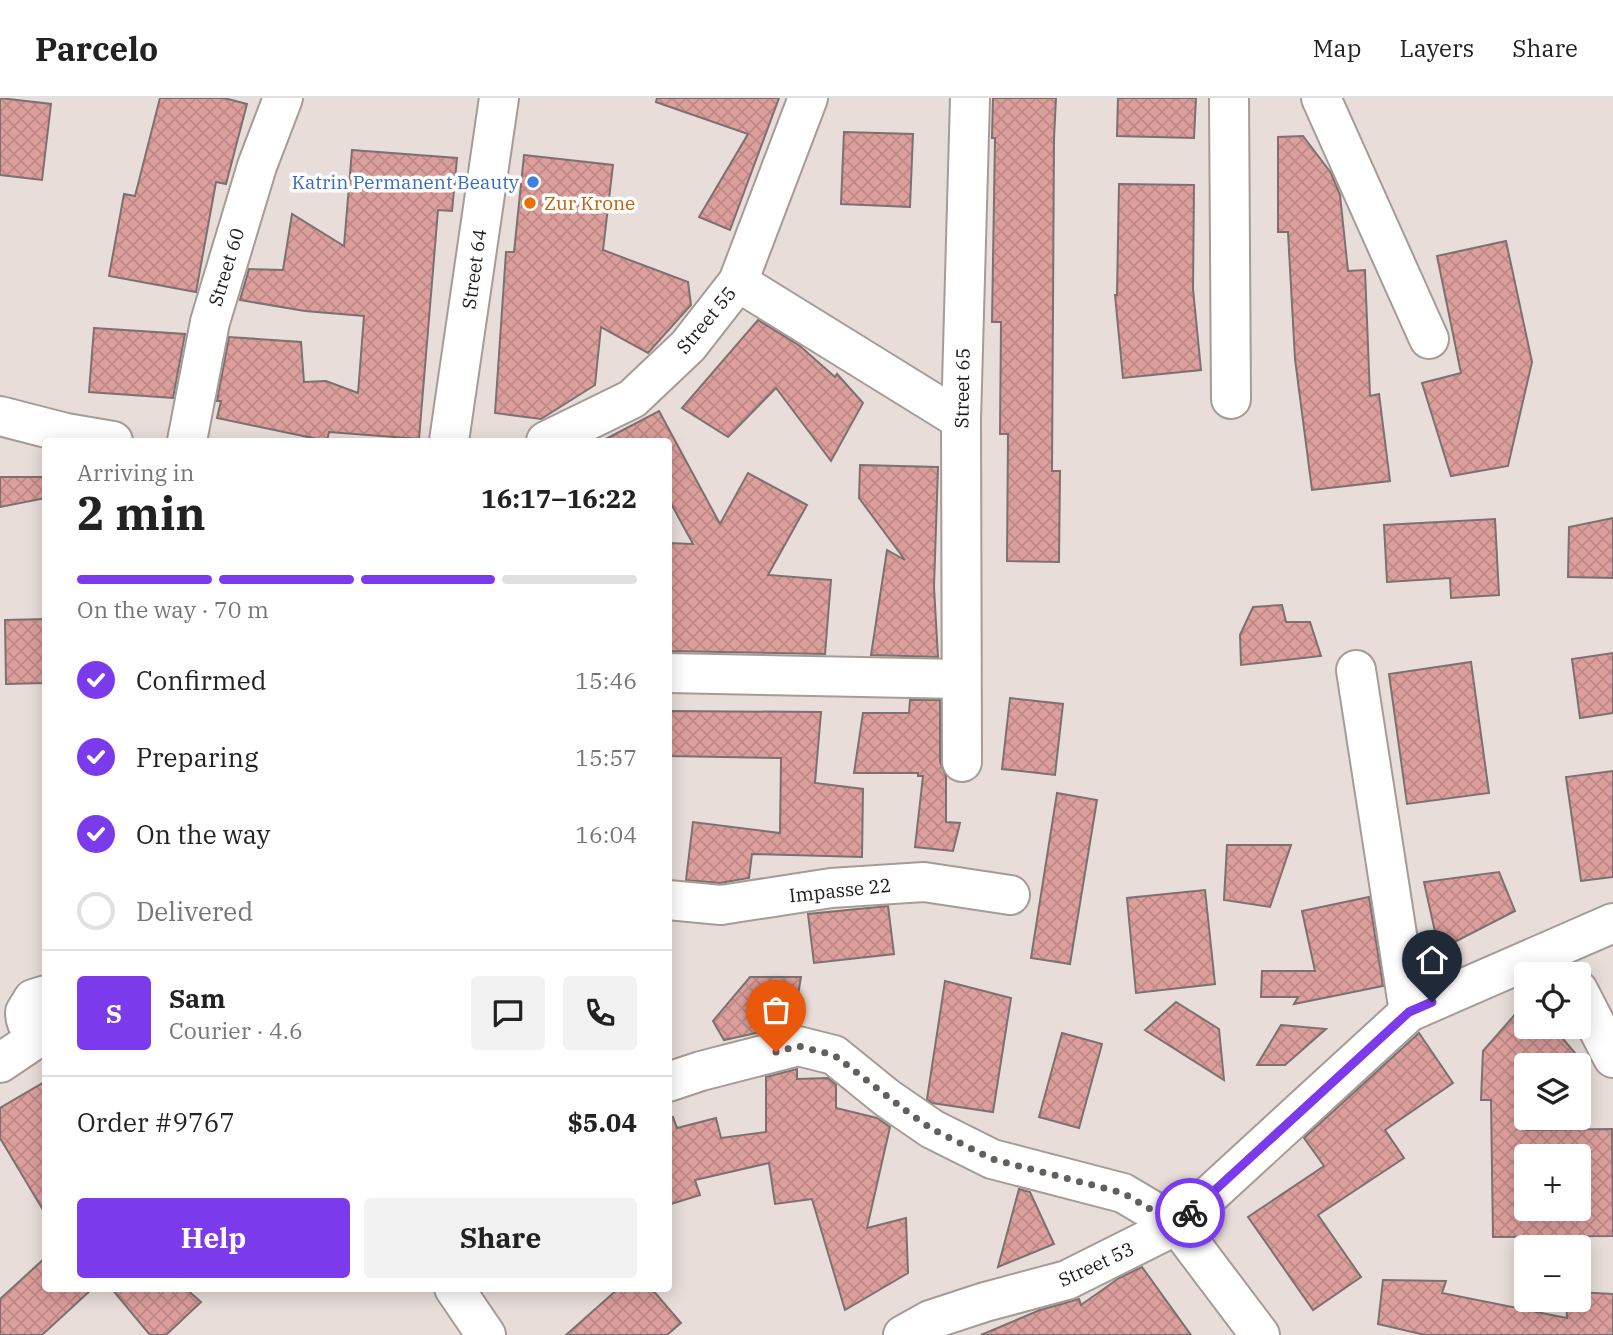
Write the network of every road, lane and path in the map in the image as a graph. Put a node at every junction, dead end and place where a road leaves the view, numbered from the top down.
1 (283, 98) edge
2 (499, 98) edge
3 (808, 98) edge
4 (970, 98) edge
5 (1229, 98) edge
6 (1321, 98) edge
7 (738, 282) junction
8 (1429, 339) dead end
9 (1231, 399) dead end
10 (0, 416) edge
11 (961, 420) junction
12 (68, 437) edge
13 (188, 438) edge
14 (449, 438) edge
15 (552, 438) edge
16 (1356, 670) dead end
17 (672, 673) edge
18 (960, 679) junction
19 (962, 762) dead end
20 (1010, 895) dead end
21 (672, 900) edge
22 (1613, 923) edge
23 (1564, 960) edge
24 (40, 1010) edge
25 (1409, 1012) junction
26 (1591, 1015) edge
27 (0, 1054) edge
28 (1613, 1058) edge
29 (0, 1063) edge
30 (672, 1081) edge
31 (1177, 1225) junction
32 (457, 1292) edge
33 (486, 1335) edge
34 (903, 1335) edge
35 (1260, 1335) edge

1 - 13 street, Street 60
2 - 14 street, Street 64
3 - 7 street, Street 55
4 - 11 street, Street 65
5 - 9 street
6 - 8 street
7 - 11 street
7 - 15 street, Street 55
10 - 12 street
11 - 18 street, Street 65
16 - 25 street
17 - 18 street
18 - 19 street, Street 65
20 - 21 street, Impasse 22
22 - 23 street, Street 53
23 - 25 street, Street 53
24 - 27 street
24 - 29 street
25 - 31 street, Street 53
26 - 28 street
30 - 31 street
31 - 34 street, Street 53
31 - 35 street
32 - 33 street

